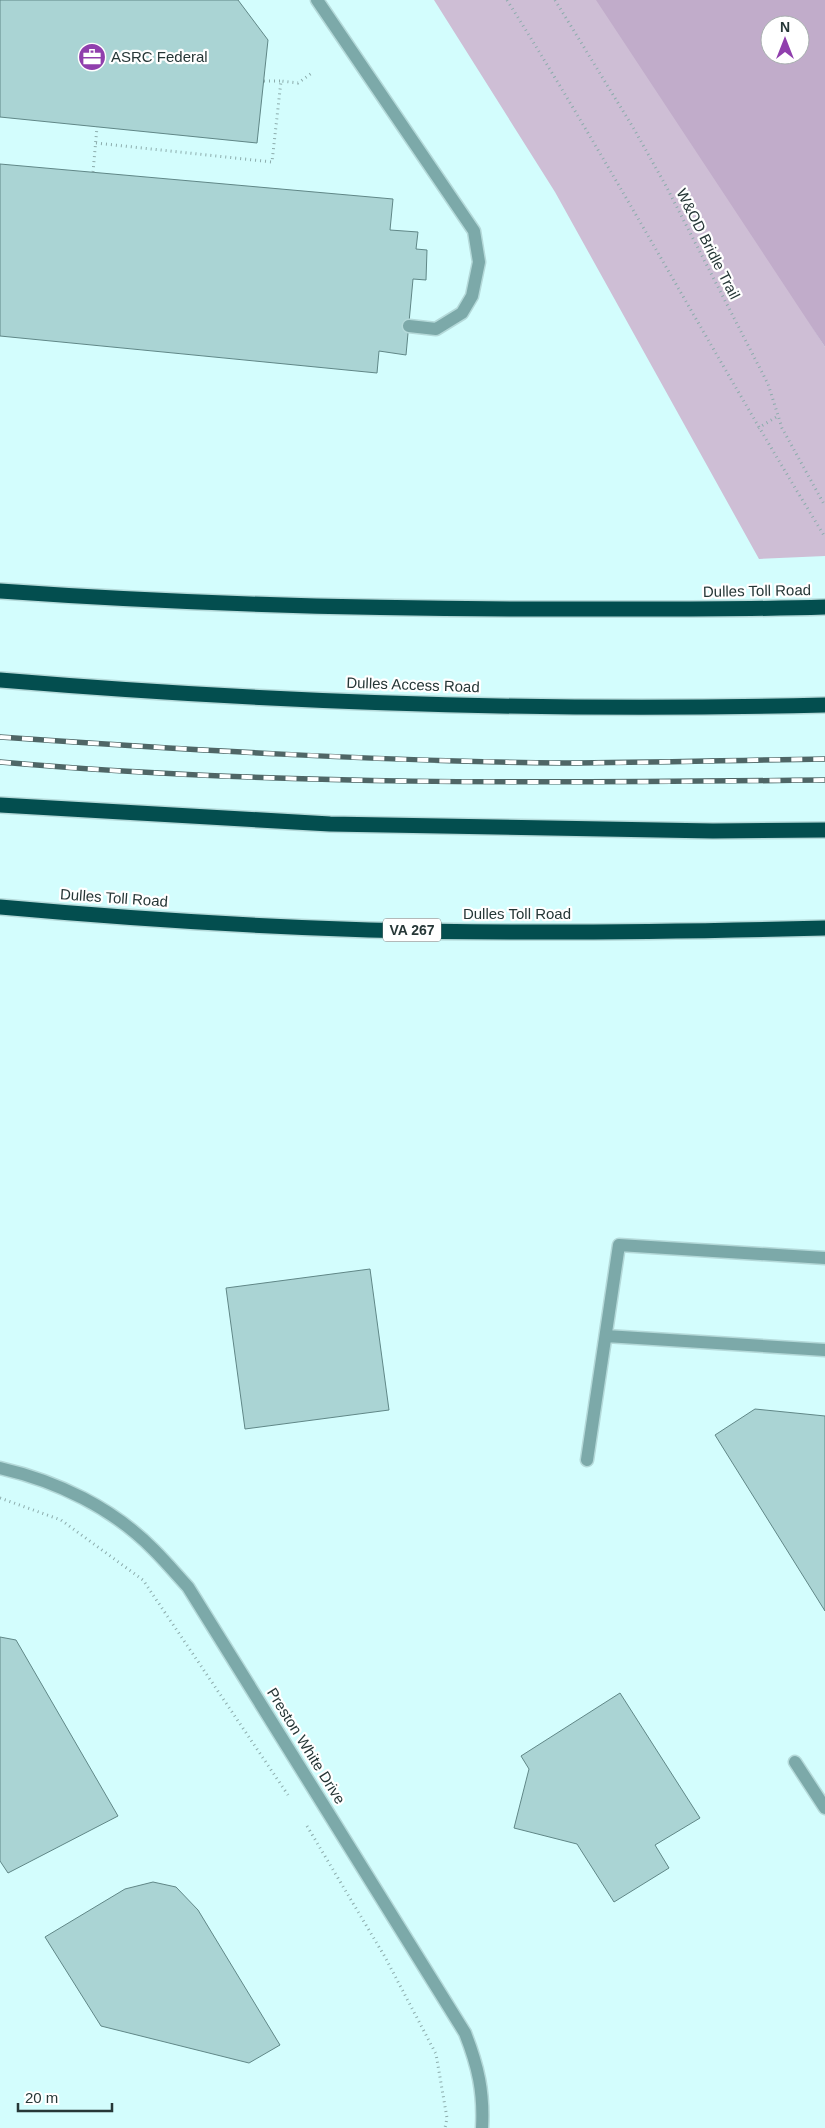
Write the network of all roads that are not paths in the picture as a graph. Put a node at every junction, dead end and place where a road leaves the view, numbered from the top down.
1 (317, 0) edge
2 (409, 326) dead end
3 (0, 590) edge
4 (825, 607) edge
5 (0, 680) edge
6 (820, 705) edge
7 (0, 805) edge
8 (825, 830) edge
9 (0, 907) edge
10 (825, 928) edge
11 (825, 1258) edge
12 (606, 1336) junction
13 (825, 1350) edge
14 (587, 1460) dead end
15 (0, 1468) edge
16 (795, 1762) dead end
17 (825, 1808) edge
18 (482, 2128) edge

1 - 2 street
3 - 4 highway, Dulles Toll Road
5 - 6 highway, Dulles Access Road
7 - 8 highway
9 - 10 highway, Dulles Toll Road / VA 267
11 - 12 street
12 - 13 street
12 - 14 street
15 - 18 street, Preston White Drive
16 - 17 street

